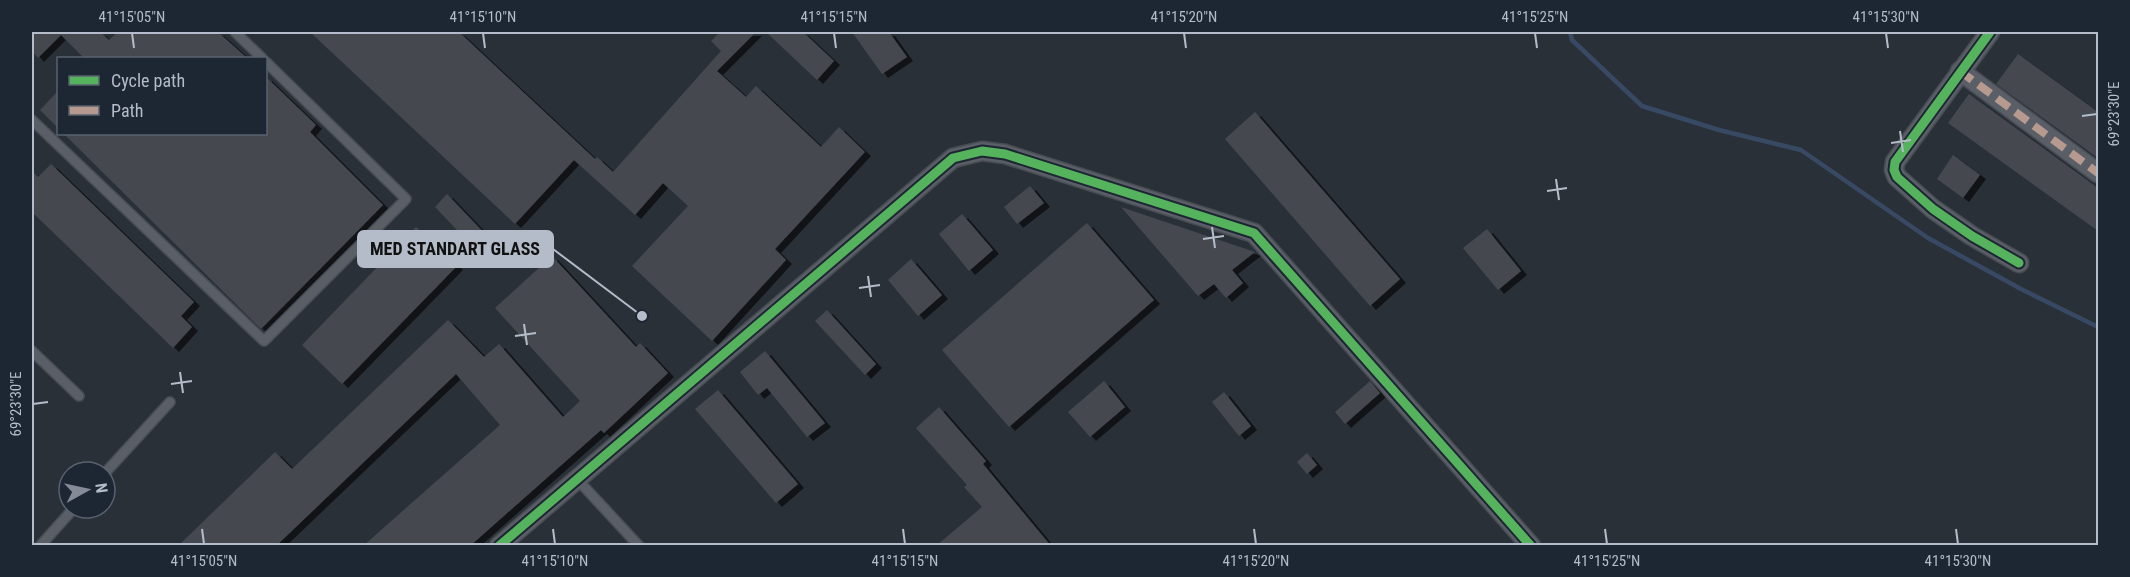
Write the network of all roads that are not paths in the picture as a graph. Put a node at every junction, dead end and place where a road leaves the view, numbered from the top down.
1 (235, 32) edge
2 (1990, 32) edge
3 (261, 57) edge
4 (267, 63) edge
5 (1960, 71) junction
6 (32, 120) edge
7 (2098, 173) edge
8 (2019, 263) dead end
9 (32, 351) edge
10 (79, 396) dead end
11 (170, 402) dead end
12 (117, 461) edge
13 (577, 479) junction
14 (63, 520) edge
15 (40, 546) edge
16 (499, 546) edge
17 (639, 546) edge
18 (1531, 546) edge

1 - 3 lane
2 - 5 street
4 - 6 lane
5 - 7 street
5 - 8 street
9 - 10 lane
11 - 12 lane
13 - 16 street
13 - 17 lane
13 - 18 street
14 - 15 lane

